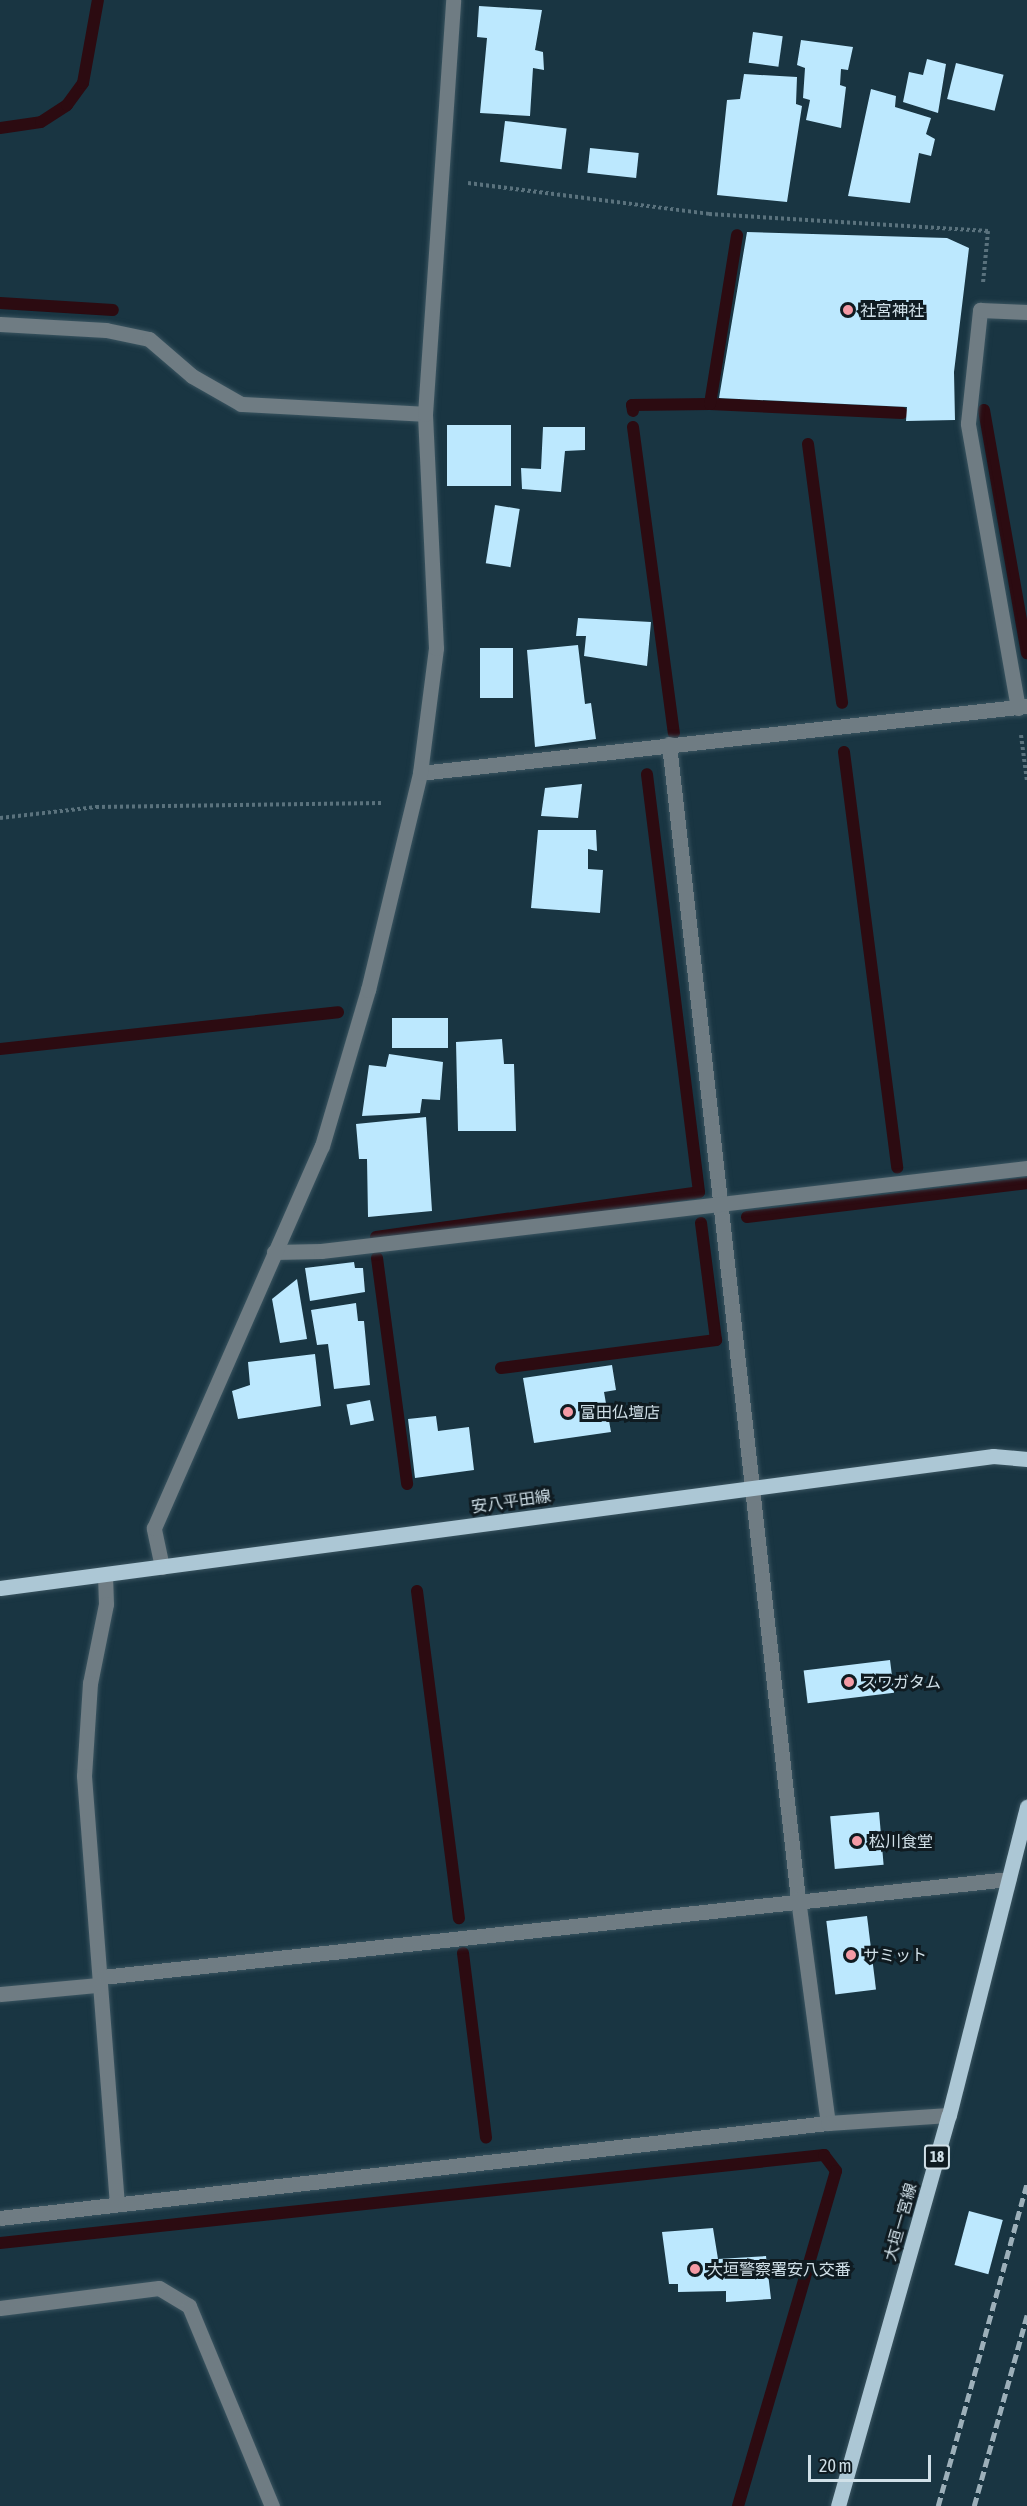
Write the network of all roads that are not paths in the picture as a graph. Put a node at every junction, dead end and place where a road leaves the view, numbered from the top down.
1 (453, 0) edge
2 (1027, 312) edge
3 (0, 324) edge
4 (425, 414) junction
5 (1023, 707) edge
6 (669, 744) junction
7 (420, 773) junction
8 (1027, 1168) edge
9 (723, 1204) junction
10 (274, 1252) junction
11 (1027, 1459) edge
12 (753, 1492) junction
13 (162, 1567) junction
14 (105, 1575) junction
15 (0, 1588) edge
16 (1027, 1807) edge
17 (1009, 1879) junction
18 (798, 1899) junction
19 (100, 1981) junction
20 (0, 1994) edge
21 (949, 2115) junction
22 (828, 2123) junction
23 (117, 2204) junction
24 (0, 2218) edge
25 (0, 2308) edge
26 (272, 2506) edge
27 (838, 2506) edge

1 - 4 street
2 - 5 street
3 - 4 street
4 - 7 street
5 - 6 street
6 - 7 street
6 - 9 street
7 - 10 street
8 - 9 street
9 - 10 street
9 - 12 street
10 - 13 street
11 - 12 main road, 安八平田線
12 - 13 main road, 安八平田線
12 - 18 street
13 - 14 main road, 安八平田線
14 - 15 main road, 安八平田線
14 - 19 street
16 - 17 main road, 大垣一宮線 / 18
17 - 18 street
17 - 21 main road, 大垣一宮線 / 18
18 - 19 street
18 - 22 street
19 - 20 street
19 - 23 street
21 - 22 street
21 - 27 main road, 大垣一宮線 / 18
22 - 23 street
23 - 24 street
25 - 26 street

